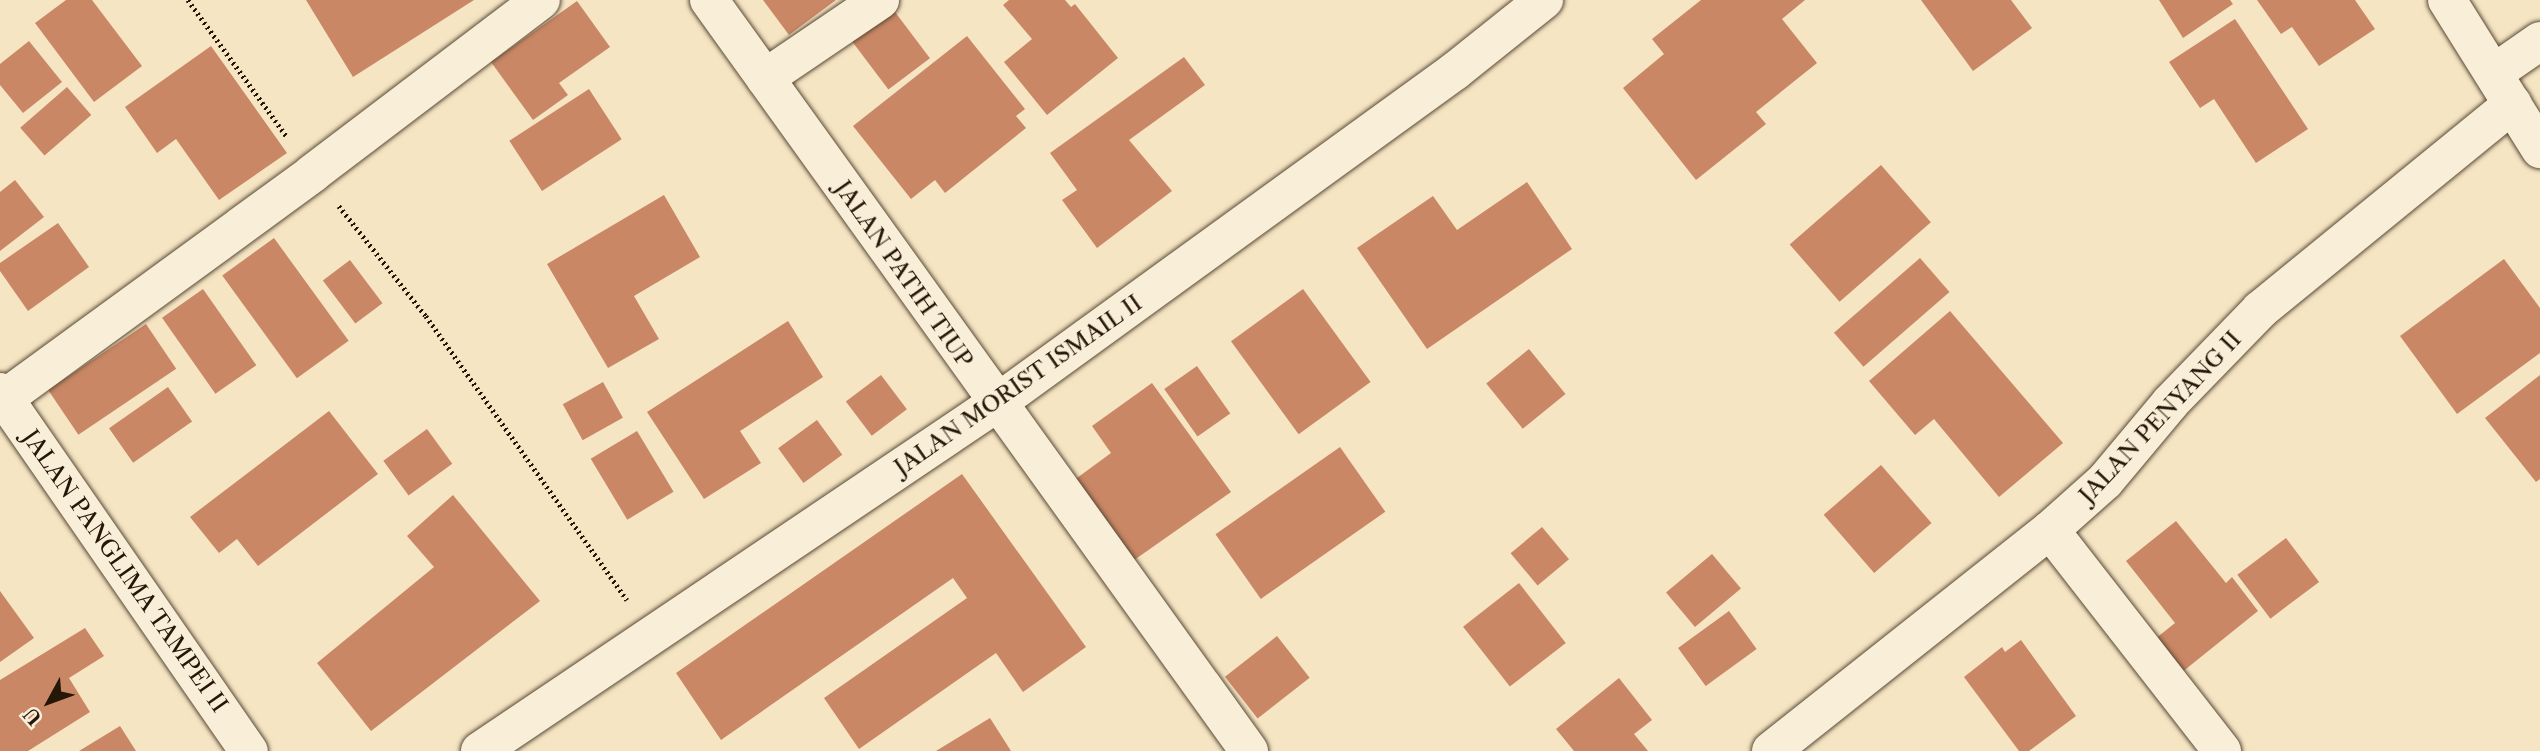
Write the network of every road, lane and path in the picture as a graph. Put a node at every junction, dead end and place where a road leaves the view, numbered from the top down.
1 (188, 0) edge
2 (541, 0) edge
3 (709, 0) edge
4 (880, 0) edge
5 (1544, 0) edge
6 (2447, 0) edge
7 (2540, 41) edge
8 (765, 78) junction
9 (2503, 89) junction
10 (2540, 149) edge
11 (313, 173) junction
12 (2, 395) edge
13 (996, 403) junction
14 (2050, 530) junction
15 (651, 636) junction
16 (249, 751) edge
17 (480, 751) edge
18 (1249, 751) edge
19 (1771, 751) edge
20 (2222, 751) edge

1 - 11 path
2 - 11 street
3 - 8 street, JALAN PATIH TIUP
4 - 8 street
5 - 13 street, JALAN MORIST ISMAIL II
6 - 9 street
7 - 9 street, JALAN PENYANG II
8 - 13 street, JALAN PATIH TIUP
9 - 10 street
9 - 14 street, JALAN PENYANG II
11 - 12 street
11 - 15 path
12 - 16 street, JALAN PANGLIMA TAMPEI II
13 - 15 street, JALAN MORIST ISMAIL II
13 - 18 street, JALAN PATIH TIUP
14 - 19 street, JALAN PENYANG II
14 - 20 street
15 - 17 street, JALAN MORIST ISMAIL II

